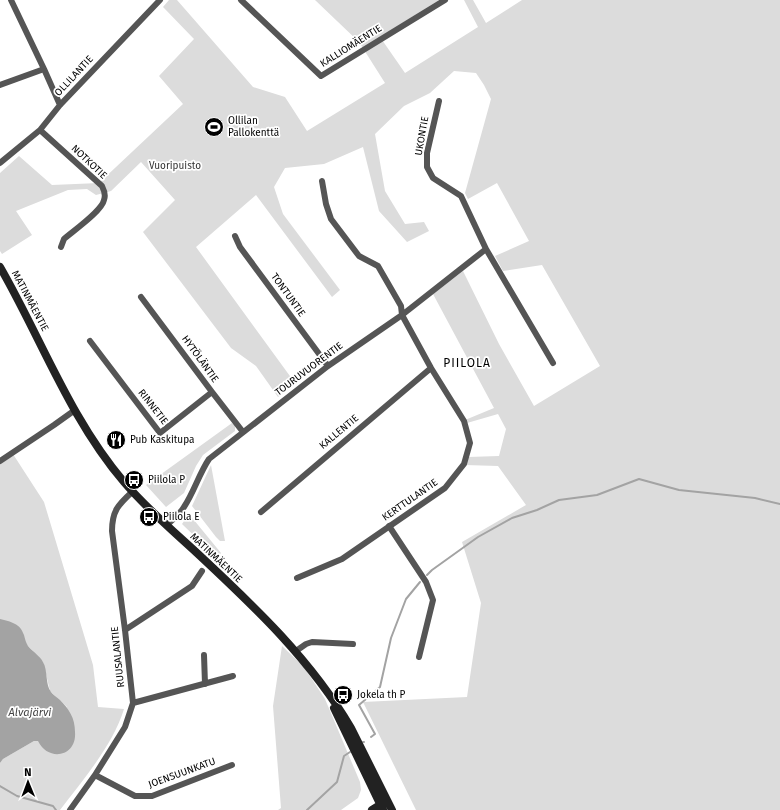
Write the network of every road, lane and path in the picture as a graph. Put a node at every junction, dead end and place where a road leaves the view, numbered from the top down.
1 (11, 0) edge
2 (160, 0) edge
3 (241, 0) edge
4 (445, 0) edge
5 (44, 68) junction
6 (0, 85) edge
7 (439, 101) dead end
8 (60, 105) junction
9 (40, 130) junction
10 (0, 162) edge
11 (322, 181) dead end
12 (235, 236) dead end
13 (61, 247) dead end
14 (486, 249) junction
15 (0, 267) edge
16 (141, 297) dead end
17 (402, 315) junction
18 (90, 341) dead end
19 (553, 363) dead end
20 (328, 366) junction
21 (431, 368) junction
22 (212, 392) junction
23 (75, 410) junction
24 (243, 432) junction
25 (0, 461) edge
26 (132, 492) junction
27 (261, 512) dead end
28 (167, 525) junction
29 (389, 526) junction
30 (202, 571) dead end
31 (297, 578) dead end
32 (125, 630) junction
33 (353, 644) dead end
34 (296, 651) junction
35 (204, 655) dead end
36 (419, 657) dead end
37 (233, 676) dead end
38 (205, 684) junction
39 (133, 703) junction
40 (232, 764) dead end
41 (95, 775) junction
42 (384, 805) edge
43 (70, 810) edge
44 (372, 810) edge
45 (392, 810) edge

1 - 5 street
2 - 8 street, OLLILANTIE
3 - 4 street, KALLIOMÄENTIE
5 - 6 street
5 - 8 street
7 - 14 street, UKONTIE
8 - 9 street, OLLILANTIE
9 - 10 street, OLLILANTIE
9 - 13 street, NOTKOTIE
11 - 17 street, KERTTULANTIE
12 - 20 street, TONTUNTIE
14 - 17 street, TOURUVUORENTIE
14 - 19 street, UKONTIE
15 - 23 main road, MATINMÄENTIE
16 - 22 street, HYTÖLÄNTIE
17 - 20 street, TOURUVUORENTIE
17 - 21 street, KERTTULANTIE
18 - 22 street, RINNETIE
20 - 24 street, TOURUVUORENTIE
21 - 27 street, KALLENTIE
21 - 29 street, KERTTULANTIE
22 - 24 street, HYTÖLÄNTIE
23 - 25 street
23 - 26 main road, MATINMÄENTIE
24 - 28 street, TOURUVUORENTIE
26 - 28 main road, MATINMÄENTIE
26 - 32 street, RUUSALANTIE
28 - 34 main road, MATINMÄENTIE
29 - 31 street, KERTTULANTIE
29 - 36 street
30 - 32 street
32 - 39 street, RUUSALANTIE
33 - 34 street
34 - 42 main road, MATINMÄENTIE
35 - 38 street
37 - 38 street
38 - 39 street
39 - 41 street, RUUSALANTIE
40 - 41 street, JOENSUUNKATU
41 - 43 street, RUUSALANTIE
42 - 44 main road
42 - 45 main road, MATINMÄENTIE

